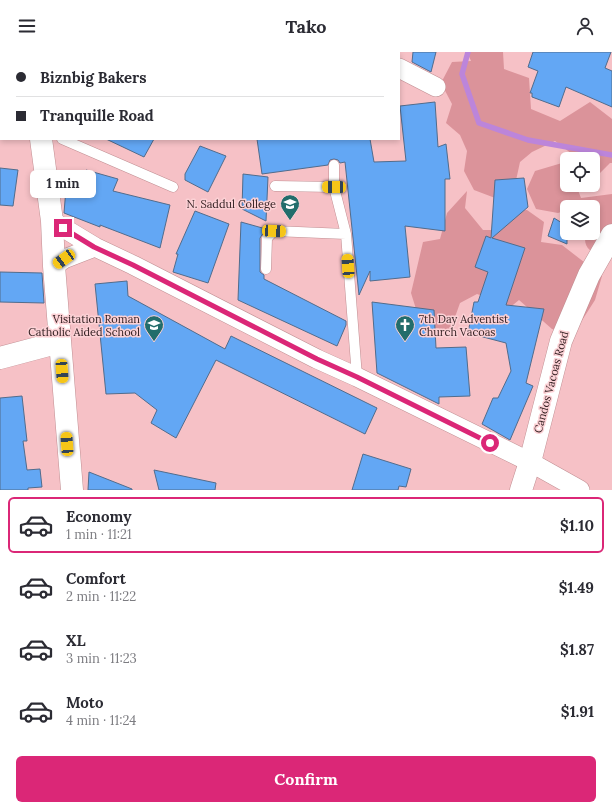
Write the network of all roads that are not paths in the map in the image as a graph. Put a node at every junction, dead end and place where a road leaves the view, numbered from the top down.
1 (400, 69) edge
2 (436, 87) dead end
3 (41, 140) edge
4 (64, 140) edge
5 (334, 165) dead end
6 (275, 186) dead end
7 (173, 187) dead end
8 (334, 187) junction
9 (52, 221) junction
10 (346, 234) junction
11 (612, 235) edge
12 (94, 247) junction
13 (54, 266) junction
14 (266, 269) dead end
15 (60, 342) junction
16 (0, 358) edge
17 (357, 377) junction
18 (530, 462) junction
19 (72, 490) edge
20 (521, 490) edge
21 (580, 490) edge

1 - 2 street
3 - 9 street
4 - 7 lane
5 - 8 lane
6 - 8 lane
8 - 10 lane
9 - 12 street
9 - 13 street
10 - 14 lane
10 - 17 lane
11 - 18 street, Candos Vacoas Road
12 - 13 street
12 - 17 street
13 - 15 street
15 - 16 street
15 - 19 street
17 - 18 street
18 - 20 street, Candos Vacoas Road
18 - 21 street

